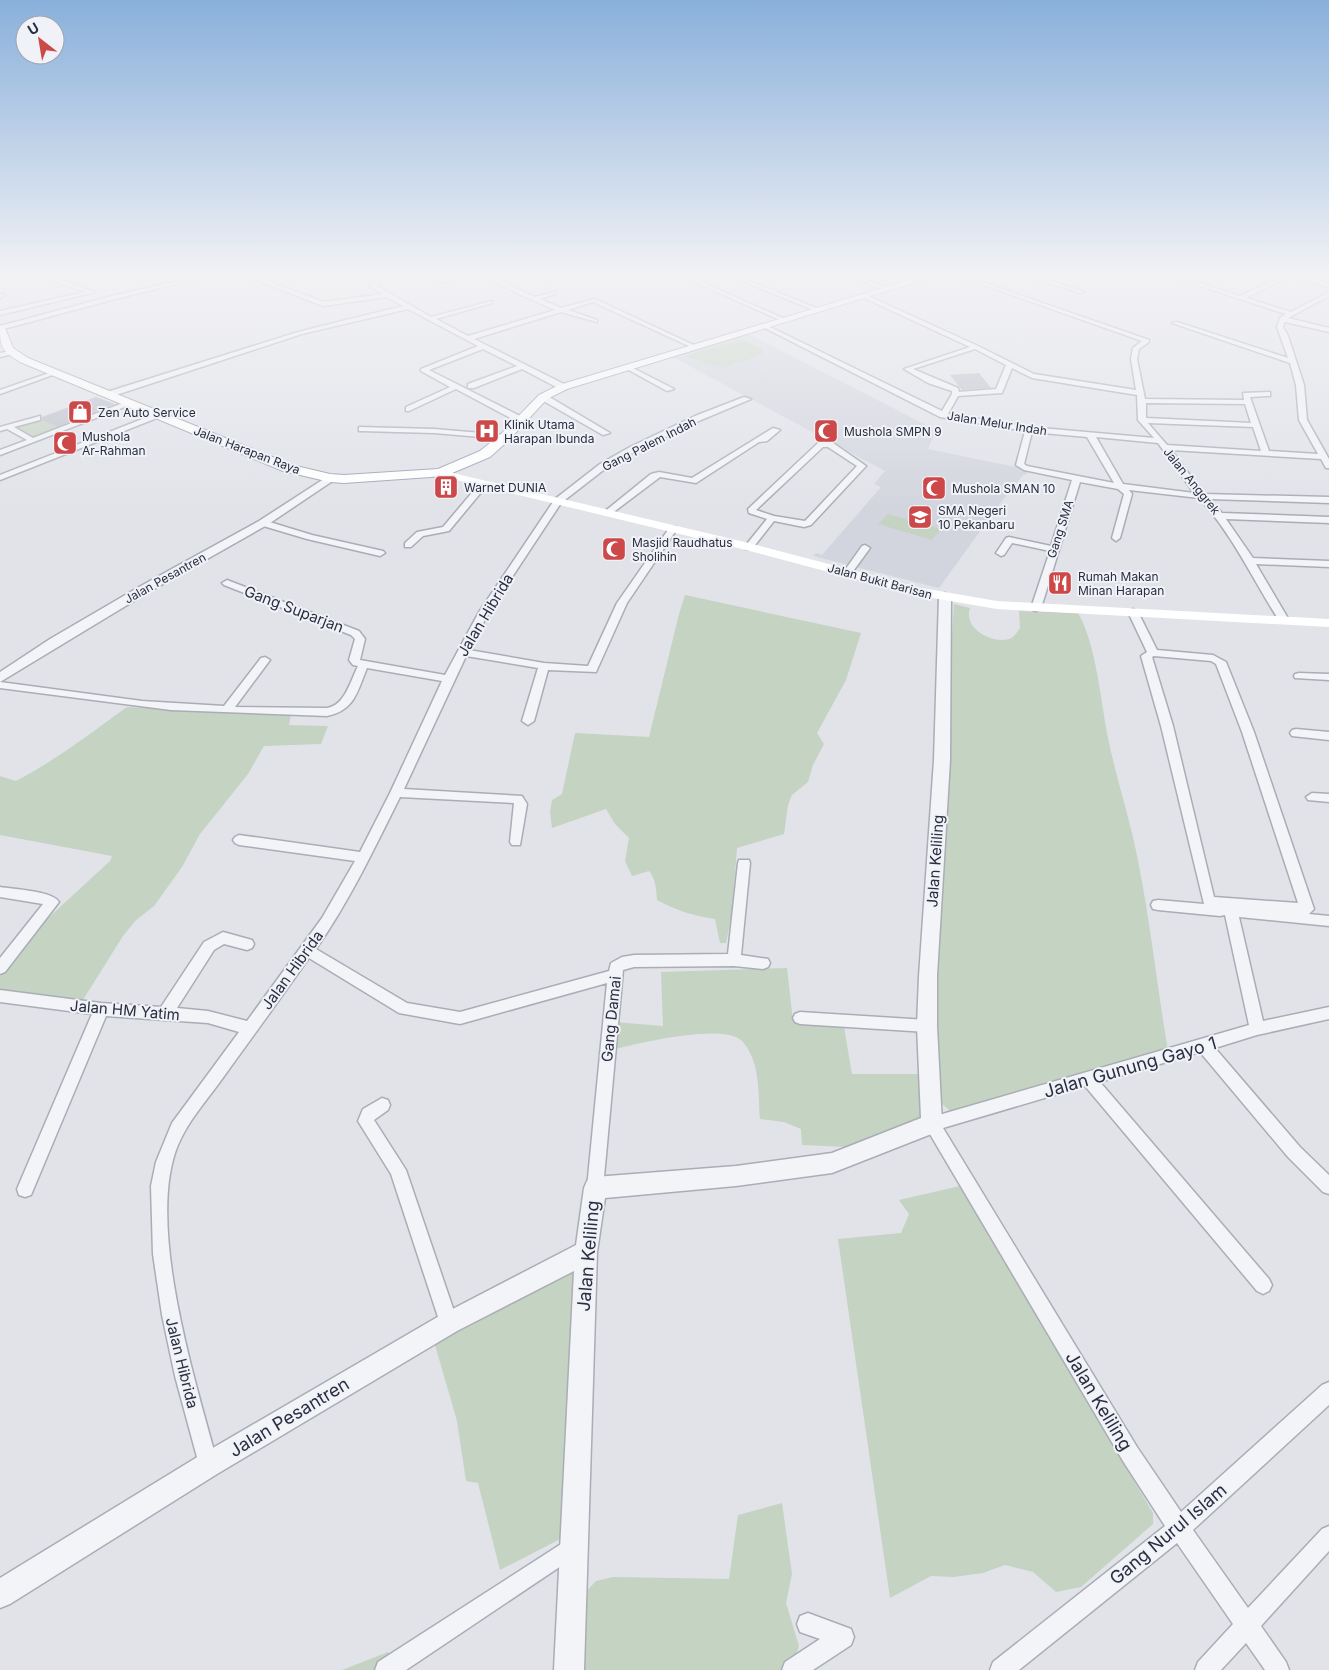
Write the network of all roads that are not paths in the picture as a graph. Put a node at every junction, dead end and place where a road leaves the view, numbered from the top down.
1 (5, 354) edge
2 (235, 354) edge
3 (464, 354) edge
4 (500, 354) edge
5 (671, 354) edge
6 (820, 354) edge
7 (954, 354) edge
8 (990, 354) edge
9 (1135, 354) edge
10 (1269, 354) edge
11 (1290, 354) edge
12 (1293, 362) junction
13 (1010, 364) junction
14 (523, 366) junction
15 (627, 367) junction
16 (54, 373) junction
17 (471, 386) dead end
18 (455, 387) junction
19 (563, 387) junction
20 (670, 389) dead end
21 (0, 392) edge
22 (110, 394) junction
23 (956, 394) junction
24 (1267, 394) dead end
25 (543, 397) junction
26 (1141, 397) junction
27 (747, 399) dead end
28 (1248, 402) junction
29 (131, 404) junction
30 (409, 408) dead end
31 (942, 415) junction
32 (158, 416) junction
33 (37, 418) dead end
34 (521, 420) junction
35 (1142, 420) junction
36 (1256, 425) junction
37 (4, 428) edge
38 (362, 429) dead end
39 (1029, 429) junction
40 (776, 430) dead end
41 (606, 433) dead end
42 (1091, 436) junction
43 (505, 437) junction
44 (34, 441) junction
45 (1163, 444) junction
46 (0, 453) edge
47 (1266, 454) junction
48 (1327, 462) edge
49 (440, 473) junction
50 (0, 478) edge
51 (330, 478) junction
52 (1077, 479) junction
53 (484, 484) junction
54 (1120, 486) junction
55 (1201, 496) junction
56 (558, 500) junction
57 (1329, 500) edge
58 (608, 512) junction
59 (1220, 516) junction
60 (772, 518) junction
61 (1329, 520) edge
62 (264, 524) junction
63 (673, 529) junction
64 (1116, 538) dead end
65 (408, 545) dead end
66 (749, 547) junction
67 (865, 548) dead end
68 (1053, 549) junction
69 (380, 553) dead end
70 (1000, 553) dead end
71 (1250, 561) junction
72 (1329, 564) edge
73 (848, 572) junction
74 (227, 583) dead end
75 (945, 597) junction
76 (1036, 608) junction
77 (1133, 612) junction
78 (1284, 620) junction
79 (1329, 623) edge
80 (463, 652) junction
81 (1152, 653) junction
82 (265, 660) dead end
83 (364, 664) junction
84 (544, 666) junction
85 (1299, 676) dead end
86 (0, 678) edge
87 (1329, 678) edge
88 (448, 679) junction
89 (0, 685) edge
90 (227, 710) junction
91 (528, 721) dead end
92 (1296, 733) dead end
93 (1329, 736) edge
94 (396, 794) junction
95 (1312, 797) dead end
96 (1329, 798) edge
97 (239, 840) dead end
98 (516, 842) dead end
99 (364, 857) junction
100 (744, 863) dead end
101 (0, 892) edge
102 (1158, 905) dead end
103 (1226, 908) junction
104 (1329, 921) edge
105 (247, 944) dead end
106 (308, 951) junction
107 (734, 960) junction
108 (763, 963) dead end
109 (0, 968) edge
110 (615, 975) junction
111 (0, 996) edge
112 (101, 1009) junction
113 (1329, 1013) edge
114 (165, 1014) junction
115 (800, 1018) dead end
116 (926, 1026) junction
117 (249, 1028) junction
118 (1257, 1029) junction
119 (1203, 1045) junction
120 (1089, 1080) junction
121 (382, 1105) dead end
122 (932, 1124) junction
123 (1329, 1186) edge
124 (26, 1188) dead end
125 (595, 1188) junction
126 (586, 1252) junction
127 (1263, 1285) dead end
128 (449, 1322) junction
129 (1329, 1392) edge
130 (208, 1465) junction
131 (1179, 1528) junction
132 (1329, 1536) edge
133 (572, 1547) junction
134 (0, 1594) edge
135 (808, 1624) dead end
136 (1247, 1626) junction
137 (386, 1670) edge
138 (569, 1670) edge
139 (793, 1670) edge
140 (1001, 1670) edge
141 (1206, 1670) edge
142 (1278, 1670) edge

1 - 16 main road, Jalan Harapan Raya
2 - 22 street
3 - 18 street
4 - 14 street
5 - 15 main road, Jalan Harapan Raya
6 - 31 street, Jalan Melur Indah
7 - 23 street
8 - 13 street
9 - 26 street
10 - 12 street
11 - 12 street
12 - 48 street
13 - 23 street
13 - 26 street
14 - 17 street
14 - 19 street
15 - 19 main road, Jalan Harapan Raya
15 - 20 street
16 - 21 street
16 - 22 main road, Jalan Harapan Raya
18 - 30 street
18 - 34 street
19 - 25 main road, Jalan Harapan Raya
22 - 29 main road, Jalan Harapan Raya
23 - 31 street
24 - 28 street
25 - 34 main road, Jalan Harapan Raya
25 - 41 street
26 - 28 street
26 - 35 street
27 - 56 street, Gang Palem Indah
28 - 36 street
29 - 32 main road, Jalan Harapan Raya
29 - 44 street
31 - 39 street, Jalan Melur Indah
32 - 50 street
32 - 51 main road, Jalan Harapan Raya
33 - 37 street
34 - 43 main road, Jalan Harapan Raya
35 - 36 street
35 - 45 street, Jalan Anggrek
36 - 47 street
37 - 44 street
38 - 43 street
39 - 42 street, Jalan Melur Indah
39 - 52 street
40 - 58 street
42 - 45 street, Jalan Melur Indah
42 - 54 street
43 - 49 main road, Jalan Harapan Raya
44 - 46 street
45 - 47 street, Jalan Melur Indah
45 - 55 street, Jalan Anggrek
47 - 48 street, Jalan Melur Indah
49 - 51 main road, Jalan Harapan Raya
49 - 53 main road, Jalan Bukit Barisan
51 - 62 street, Jalan Pesantren
52 - 54 street
52 - 68 street, Gang SMA
53 - 56 main road, Jalan Bukit Barisan
53 - 65 street
54 - 55 street
54 - 64 street
55 - 57 street
55 - 59 street, Jalan Anggrek
56 - 58 main road, Jalan Bukit Barisan
56 - 80 street, Jalan Hibrida
58 - 63 main road, Jalan Bukit Barisan
59 - 61 street
59 - 71 street, Jalan Anggrek
60 - 60 street
60 - 66 street
62 - 69 street
62 - 86 street, Jalan Pesantren
63 - 66 main road, Jalan Bukit Barisan
63 - 84 street
66 - 73 main road, Jalan Bukit Barisan
67 - 73 street
68 - 70 street
68 - 76 street, Gang SMA
71 - 72 street
71 - 78 street, Jalan Anggrek
73 - 75 main road, Jalan Bukit Barisan
74 - 83 street, Gang Suparjan
75 - 76 main road, Jalan Bukit Barisan
75 - 116 street, Jalan Keliling
76 - 77 main road, Jalan Bukit Barisan
77 - 78 main road, Jalan Bukit Barisan
77 - 81 street
78 - 79 main road, Jalan Bukit Barisan
80 - 84 street
80 - 88 street, Jalan Hibrida
81 - 103 street
81 - 103 street
82 - 90 street
83 - 88 street
83 - 90 street
84 - 91 street
85 - 87 street
88 - 94 street, Jalan Hibrida
89 - 90 street
92 - 93 street
94 - 98 street
94 - 99 street, Jalan Hibrida
95 - 96 street
97 - 99 street
99 - 106 street, Jalan Hibrida
100 - 107 street
101 - 109 street
102 - 103 street
103 - 104 street
103 - 118 street
105 - 114 street
106 - 110 street
106 - 117 street, Jalan Hibrida
107 - 108 street, Gang Damai
107 - 110 street, Gang Damai
110 - 125 street, Gang Damai
111 - 112 street, Jalan HM Yatim
112 - 114 street, Jalan HM Yatim
112 - 124 street
113 - 118 street, Jalan Gunung Gayo 1
114 - 117 street, Jalan HM Yatim
115 - 116 street
116 - 122 street, Jalan Keliling
117 - 130 street, Jalan Hibrida
118 - 119 street, Jalan Gunung Gayo 1
119 - 120 street, Jalan Gunung Gayo 1
119 - 123 street
120 - 122 street, Jalan Gunung Gayo 1
120 - 127 street
121 - 128 street
122 - 125 street, Jalan Keliling
122 - 131 street, Jalan Keliling
125 - 126 street, Jalan Keliling
126 - 128 street, Jalan Pesantren
126 - 133 street, Jalan Keliling
128 - 130 street, Jalan Pesantren
129 - 131 street, Gang Nurul Islam
130 - 134 street, Jalan Pesantren
131 - 136 street, Jalan Keliling
131 - 140 street, Gang Nurul Islam
132 - 136 street
133 - 137 street
133 - 138 street, Jalan Keliling
135 - 139 street
136 - 141 street
136 - 142 street, Jalan Keliling

